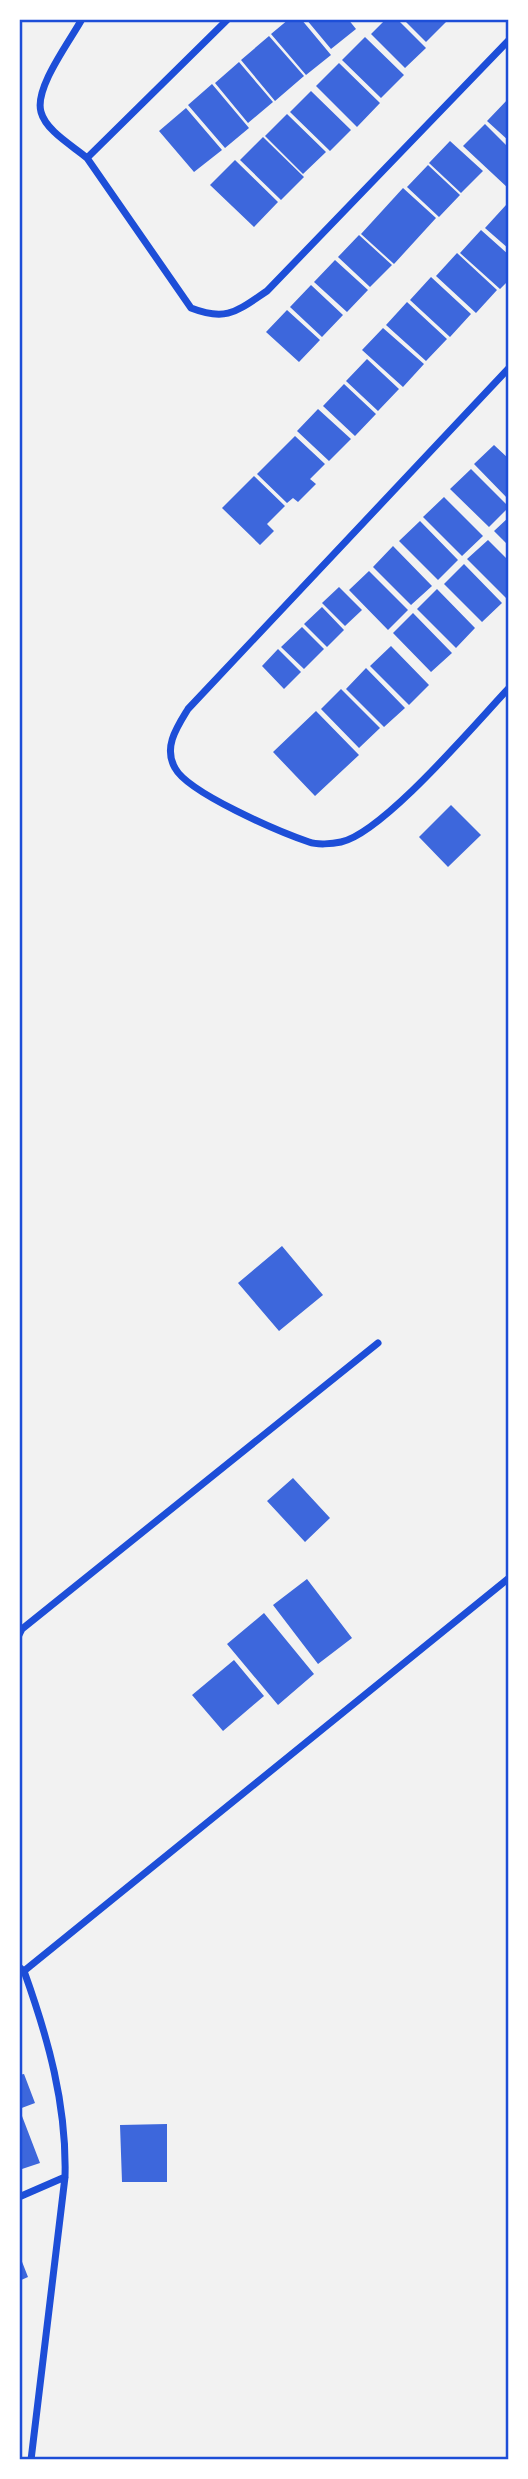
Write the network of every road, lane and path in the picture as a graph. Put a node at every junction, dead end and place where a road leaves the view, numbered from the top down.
1 (82, 19) edge
2 (229, 19) edge
3 (509, 40) edge
4 (87, 158) junction
5 (509, 368) edge
6 (509, 688) edge
7 (378, 1343) dead end
8 (509, 1578) edge
9 (19, 1635) edge
10 (22, 1969) edge
11 (65, 2177) junction
12 (19, 2197) edge
13 (30, 2460) edge

1 - 4 street
2 - 4 street
3 - 4 street
5 - 6 street
7 - 9 street
8 - 10 street
10 - 11 street
11 - 12 street
11 - 13 street

